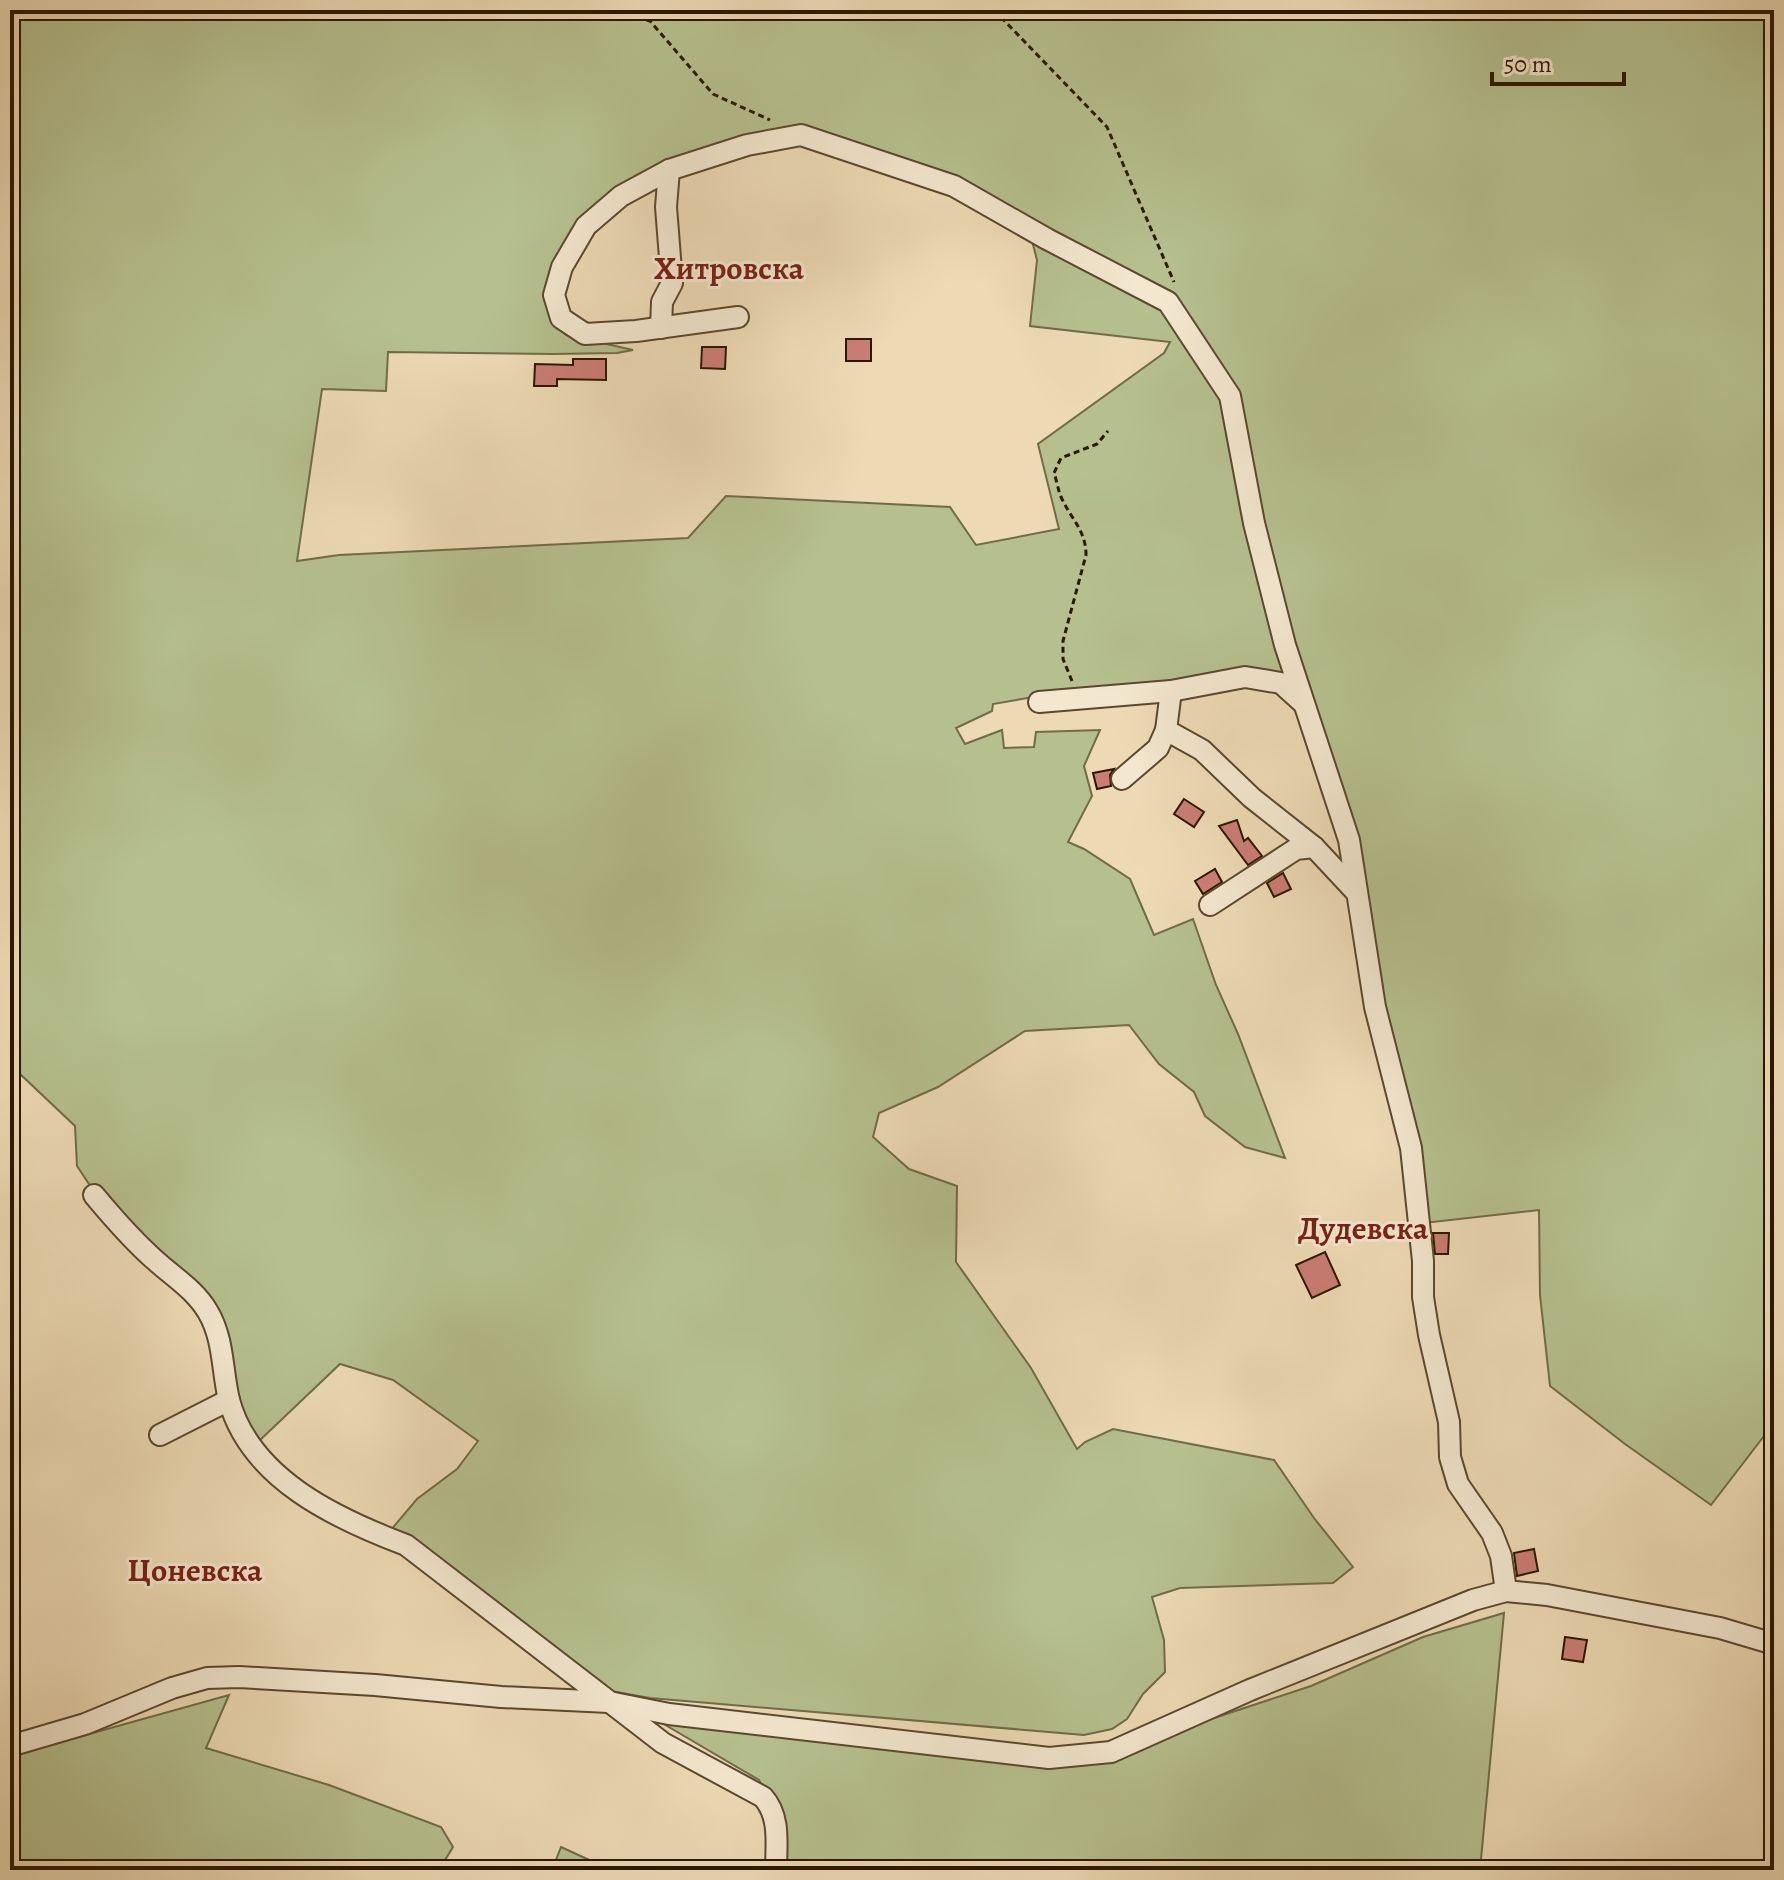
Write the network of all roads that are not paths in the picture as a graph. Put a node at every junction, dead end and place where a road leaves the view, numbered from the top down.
1 (669, 170) junction
2 (738, 317) dead end
3 (661, 328) junction
4 (1171, 691) junction
5 (1039, 702) dead end
6 (1302, 702) junction
7 (1166, 730) junction
8 (1122, 779) dead end
9 (1314, 847) junction
10 (1357, 893) junction
11 (1210, 905) dead end
12 (94, 1195) dead end
13 (229, 1400) junction
14 (160, 1435) dead end
15 (1506, 1591) junction
16 (1774, 1644) edge
17 (609, 1702) junction
18 (10, 1746) edge
19 (776, 1870) edge

1 - 3 street
1 - 3 street
1 - 6 street
2 - 3 street
4 - 5 street
4 - 6 street
4 - 7 street
6 - 10 street
7 - 8 street
7 - 9 street
9 - 10 street
9 - 11 street
10 - 15 street
12 - 13 street
13 - 14 street
13 - 17 street
15 - 16 street
15 - 17 street
17 - 18 street
17 - 19 street

